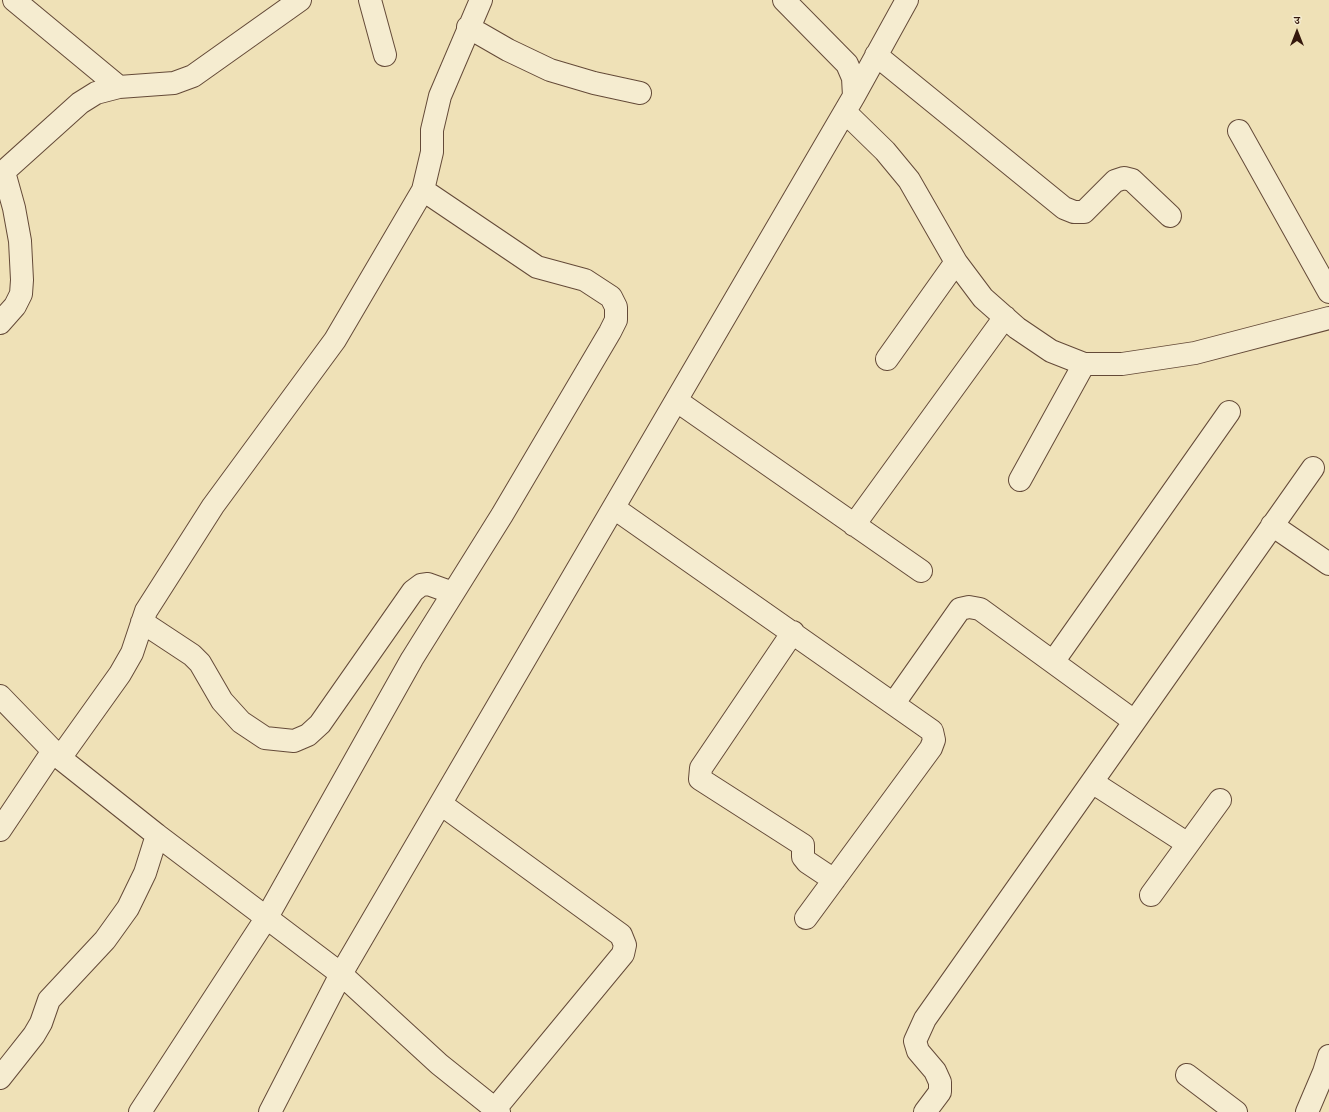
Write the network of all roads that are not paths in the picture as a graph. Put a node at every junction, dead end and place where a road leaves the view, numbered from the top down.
1 (14, 0) edge
2 (300, 0) edge
3 (370, 0) edge
4 (481, 0) edge
5 (784, 0) edge
6 (907, 0) edge
7 (468, 27) junction
8 (385, 55) dead end
9 (876, 55) junction
10 (119, 87) junction
11 (640, 93) dead end
12 (849, 104) junction
13 (1239, 131) dead end
14 (2, 173) edge
15 (423, 190) junction
16 (1170, 216) dead end
17 (956, 262) junction
18 (1329, 292) edge
19 (1005, 317) junction
20 (1329, 318) edge
21 (0, 323) edge
22 (887, 359) dead end
23 (1084, 364) junction
24 (676, 401) junction
25 (1229, 412) dead end
26 (1313, 468) dead end
27 (1020, 480) dead end
28 (614, 508) junction
29 (854, 525) junction
30 (1272, 525) junction
31 (1329, 564) edge
32 (921, 571) dead end
33 (453, 593) junction
34 (142, 622) junction
35 (793, 632) junction
36 (1052, 662) junction
37 (0, 696) edge
38 (894, 703) junction
39 (1134, 721) junction
40 (56, 754) junction
41 (1092, 782) junction
42 (1220, 800) dead end
43 (441, 804) junction
44 (0, 830) edge
45 (157, 835) junction
46 (1188, 844) junction
47 (834, 880) junction
48 (1152, 895) dead end
49 (267, 917) junction
50 (806, 918) dead end
51 (341, 974) junction
52 (1329, 1056) edge
53 (1187, 1074) dead end
54 (0, 1078) edge
55 (497, 1111) edge
56 (140, 1112) edge
57 (270, 1112) edge
58 (925, 1112) edge
59 (1236, 1112) edge
60 (1307, 1112) edge

1 - 10 street
2 - 10 street
3 - 8 street
4 - 7 street
5 - 12 street
6 - 9 street
7 - 11 street
7 - 15 street
9 - 12 street
9 - 16 street
10 - 14 street
12 - 17 street
12 - 24 street
13 - 18 street
14 - 21 street
15 - 33 street
15 - 34 street
17 - 19 street
17 - 22 street
19 - 23 street
19 - 29 street
20 - 23 street
23 - 27 street
24 - 28 street
24 - 29 street
25 - 36 street
26 - 30 street
28 - 35 street
28 - 43 street
29 - 32 street
30 - 31 street
30 - 39 street
33 - 34 street
33 - 49 street
34 - 40 street
35 - 38 street
35 - 47 street
36 - 38 street
36 - 39 street
37 - 40 street
38 - 47 street
39 - 41 street
40 - 44 street
40 - 45 street
41 - 46 street
41 - 58 street
42 - 46 street
43 - 51 street
43 - 55 street
45 - 49 street
45 - 54 street
46 - 48 street
47 - 50 street
49 - 51 street
49 - 56 street
51 - 55 street
51 - 57 street
52 - 60 street
53 - 59 street

